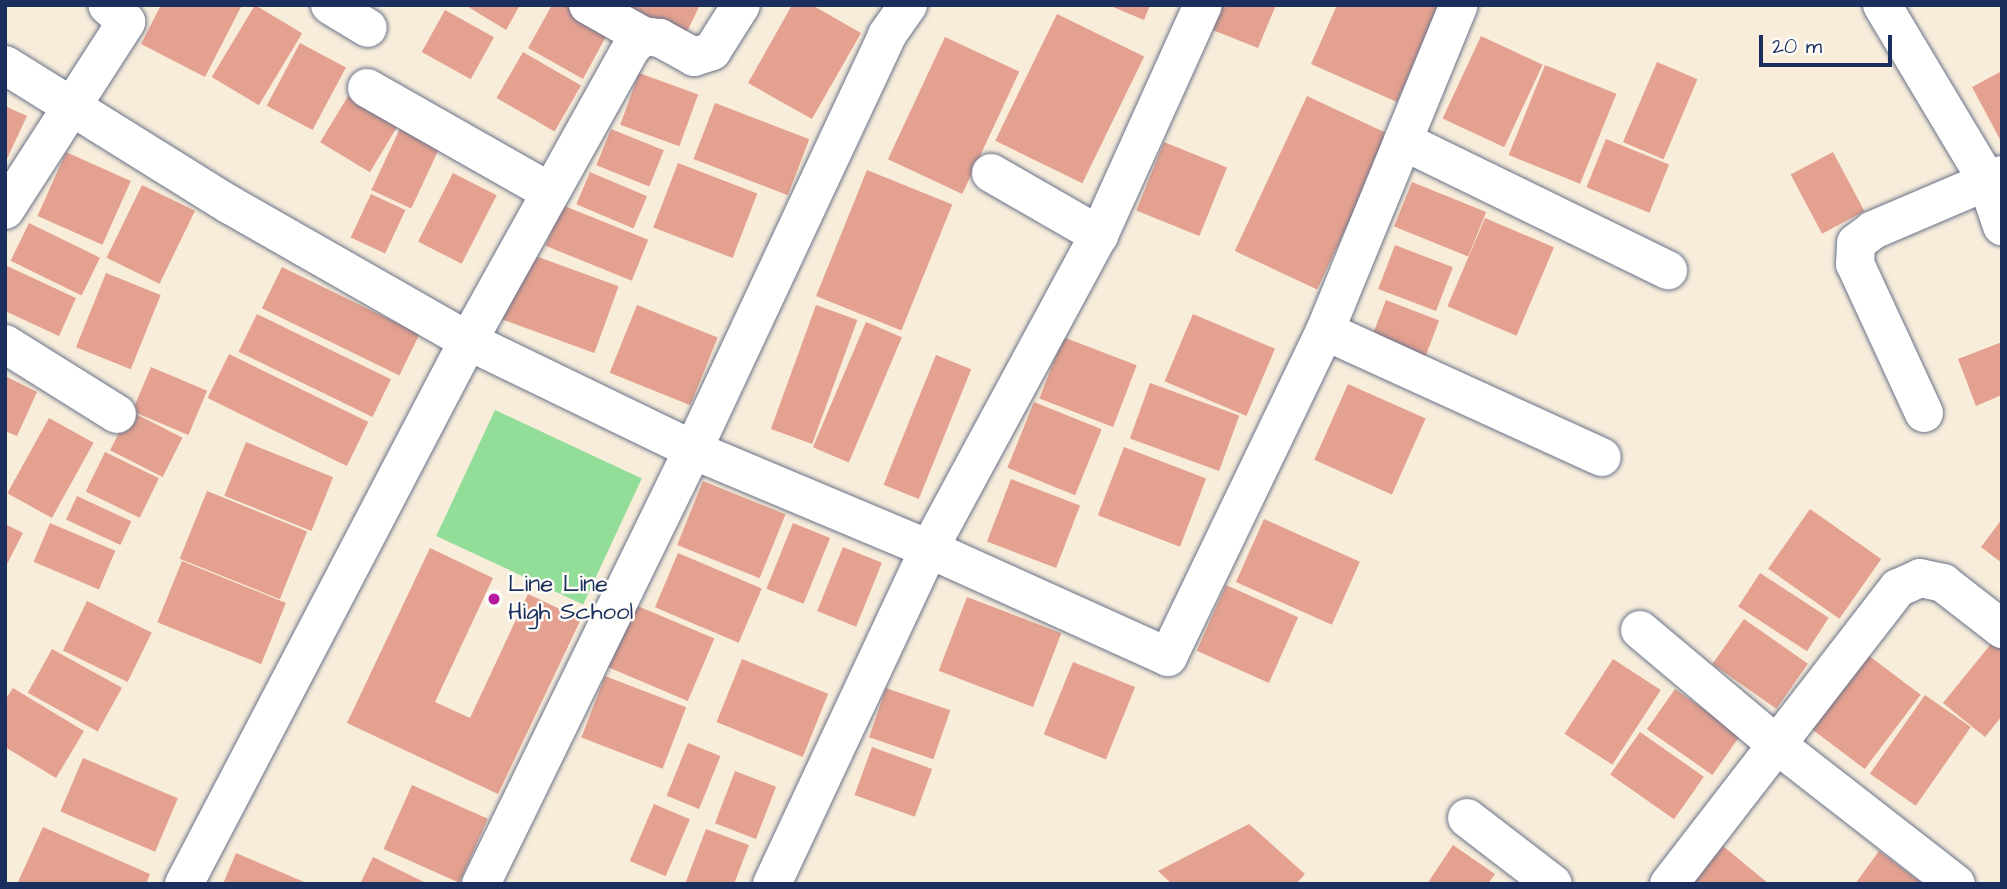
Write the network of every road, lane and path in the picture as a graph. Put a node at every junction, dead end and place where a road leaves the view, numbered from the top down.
1 (330, 5) edge
2 (588, 5) edge
3 (741, 5) edge
4 (908, 5) edge
5 (1203, 5) edge
6 (1459, 5) edge
7 (1882, 5) edge
8 (109, 6) edge
9 (368, 28) dead end
10 (643, 36) junction
11 (5, 65) edge
12 (367, 88) dead end
13 (70, 105) junction
14 (1403, 141) junction
15 (991, 173) dead end
16 (1994, 177) edge
17 (550, 191) junction
18 (5, 210) edge
19 (2002, 226) edge
20 (1099, 235) junction
21 (1668, 270) dead end
22 (1325, 331) junction
23 (468, 341) junction
24 (5, 344) edge
25 (1924, 413) dead end
26 (117, 414) dead end
27 (693, 450) junction
28 (1602, 457) dead end
29 (929, 549) junction
30 (2002, 629) edge
31 (1640, 630) dead end
32 (1776, 744) junction
33 (1467, 818) dead end
34 (184, 884) edge
35 (481, 884) edge
36 (772, 884) edge
37 (1553, 884) edge
38 (1669, 884) edge
39 (1956, 884) edge

1 - 9 street
2 - 10 street
3 - 10 street
4 - 27 street
5 - 20 street
6 - 14 street
7 - 16 street
8 - 13 street
10 - 17 street
11 - 13 street
12 - 17 street
13 - 18 street
13 - 23 street
14 - 21 street
14 - 22 street
15 - 20 street
16 - 19 street
16 - 25 street
17 - 23 street
20 - 29 street
22 - 28 street
22 - 29 street
23 - 27 street
23 - 34 street
24 - 26 street
27 - 29 street
27 - 35 street
29 - 36 street
30 - 32 street
31 - 32 street
32 - 38 street
32 - 39 street
33 - 37 street

